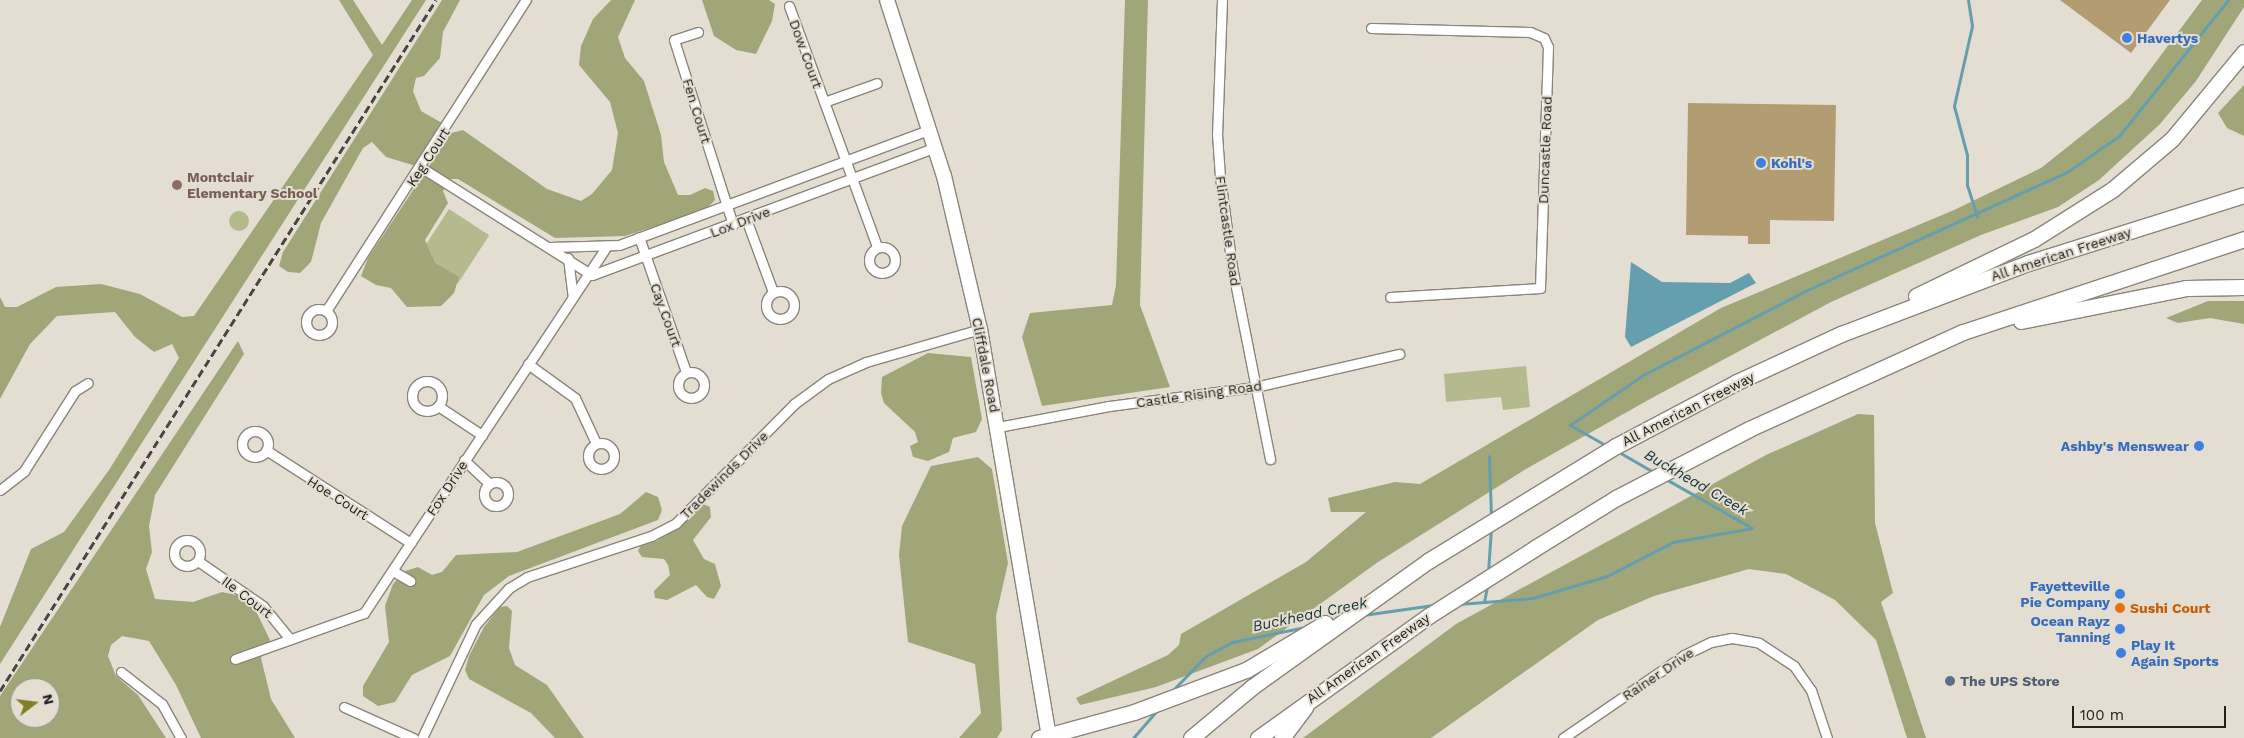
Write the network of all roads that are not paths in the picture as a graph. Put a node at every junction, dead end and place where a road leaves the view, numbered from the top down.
1 (526, 0) edge
2 (887, 0) edge
3 (1222, 0) edge
4 (788, 6) dead end
5 (1370, 28) dead end
6 (698, 32) dead end
7 (2244, 52) edge
8 (877, 83) dead end
9 (824, 102) junction
10 (928, 130) junction
11 (934, 148) junction
12 (846, 162) junction
13 (422, 168) junction
14 (852, 180) junction
15 (2244, 195) edge
16 (726, 206) junction
17 (746, 219) junction
18 (733, 225) junction
19 (639, 238) junction
20 (2244, 239) edge
21 (607, 246) junction
22 (550, 247) junction
23 (877, 248) dead end
24 (645, 257) junction
25 (568, 258) junction
26 (592, 275) junction
27 (2244, 287) edge
28 (773, 292) dead end
29 (573, 297) junction
30 (1390, 297) dead end
31 (326, 311) dead end
32 (980, 330) junction
33 (1964, 332) junction
34 (1841, 334) junction
35 (1399, 354) dead end
36 (528, 364) junction
37 (686, 372) dead end
38 (88, 383) dead end
39 (1255, 388) junction
40 (438, 406) dead end
41 (998, 427) junction
42 (482, 435) junction
43 (596, 443) dead end
44 (266, 450) dead end
45 (464, 460) junction
46 (1270, 460) dead end
47 (490, 484) dead end
48 (0, 490) edge
49 (411, 543) junction
50 (198, 561) dead end
51 (393, 571) junction
52 (410, 581) dead end
53 (1391, 585) junction
54 (290, 639) junction
55 (235, 659) dead end
56 (121, 672) dead end
57 (1317, 692) junction
58 (344, 707) dead end
59 (1575, 735) edge
60 (1045, 736) edge
61 (181, 738) edge
62 (413, 738) edge
63 (422, 738) edge
64 (1191, 738) edge
65 (1258, 738) edge
66 (1282, 738) edge
67 (1563, 738) edge
68 (1827, 738) edge

1 - 13 street, Keg Court
2 - 10 main road, Cliffdale Road
3 - 39 street, Flintcastle Road
4 - 9 street, Dow Court
5 - 30 street, Duncastle Road
6 - 16 street, Fen Court
7 - 34 highway
8 - 9 street, Dow Court
9 - 12 street, Dow Court
10 - 11 main road, Cliffdale Road
10 - 12 street, Lox Drive
11 - 14 street, Lox Drive
11 - 32 main road, Cliffdale Road
12 - 14 street, Dow Court
12 - 16 street, Lox Drive
13 - 22 street
13 - 31 street, Keg Court
14 - 17 street, Lox Drive
14 - 23 street, Dow Court
15 - 34 highway, All American Freeway
16 - 18 street
16 - 19 street, Lox Drive
17 - 18 street, Lox Drive
17 - 28 street
18 - 24 street, Lox Drive
19 - 21 street, Lox Drive
19 - 24 street, Cay Court
20 - 33 highway, All American Freeway
21 - 22 street, Lox Drive
21 - 26 street, Fox Drive
22 - 25 street
24 - 26 street, Lox Drive
24 - 37 street, Cay Court
25 - 26 street
25 - 29 street
26 - 29 street, Fox Drive
27 - 33 highway
29 - 36 street, Fox Drive
32 - 41 main road, Cliffdale Road
32 - 63 street, Tradewinds Drive
33 - 57 highway, All American Freeway
34 - 53 highway, All American Freeway
35 - 39 street, Castle Rising Road
36 - 42 street, Fox Drive
36 - 43 street
38 - 48 street
39 - 41 street, Castle Rising Road
39 - 46 street, Flintcastle Road
40 - 42 street
41 - 60 main road, Cliffdale Road
42 - 45 street, Fox Drive
44 - 49 street, Hoe Court
45 - 47 street
45 - 49 street, Fox Drive
49 - 51 street, Fox Drive
50 - 54 street, Ile Court
51 - 52 street
51 - 54 street, Fox Drive
53 - 60 highway
53 - 64 highway, All American Freeway
54 - 55 street, Fox Drive
56 - 61 street
57 - 65 highway, All American Freeway
57 - 66 highway
58 - 62 street
59 - 67 street, Rainer Drive
59 - 68 street, Rainer Drive

